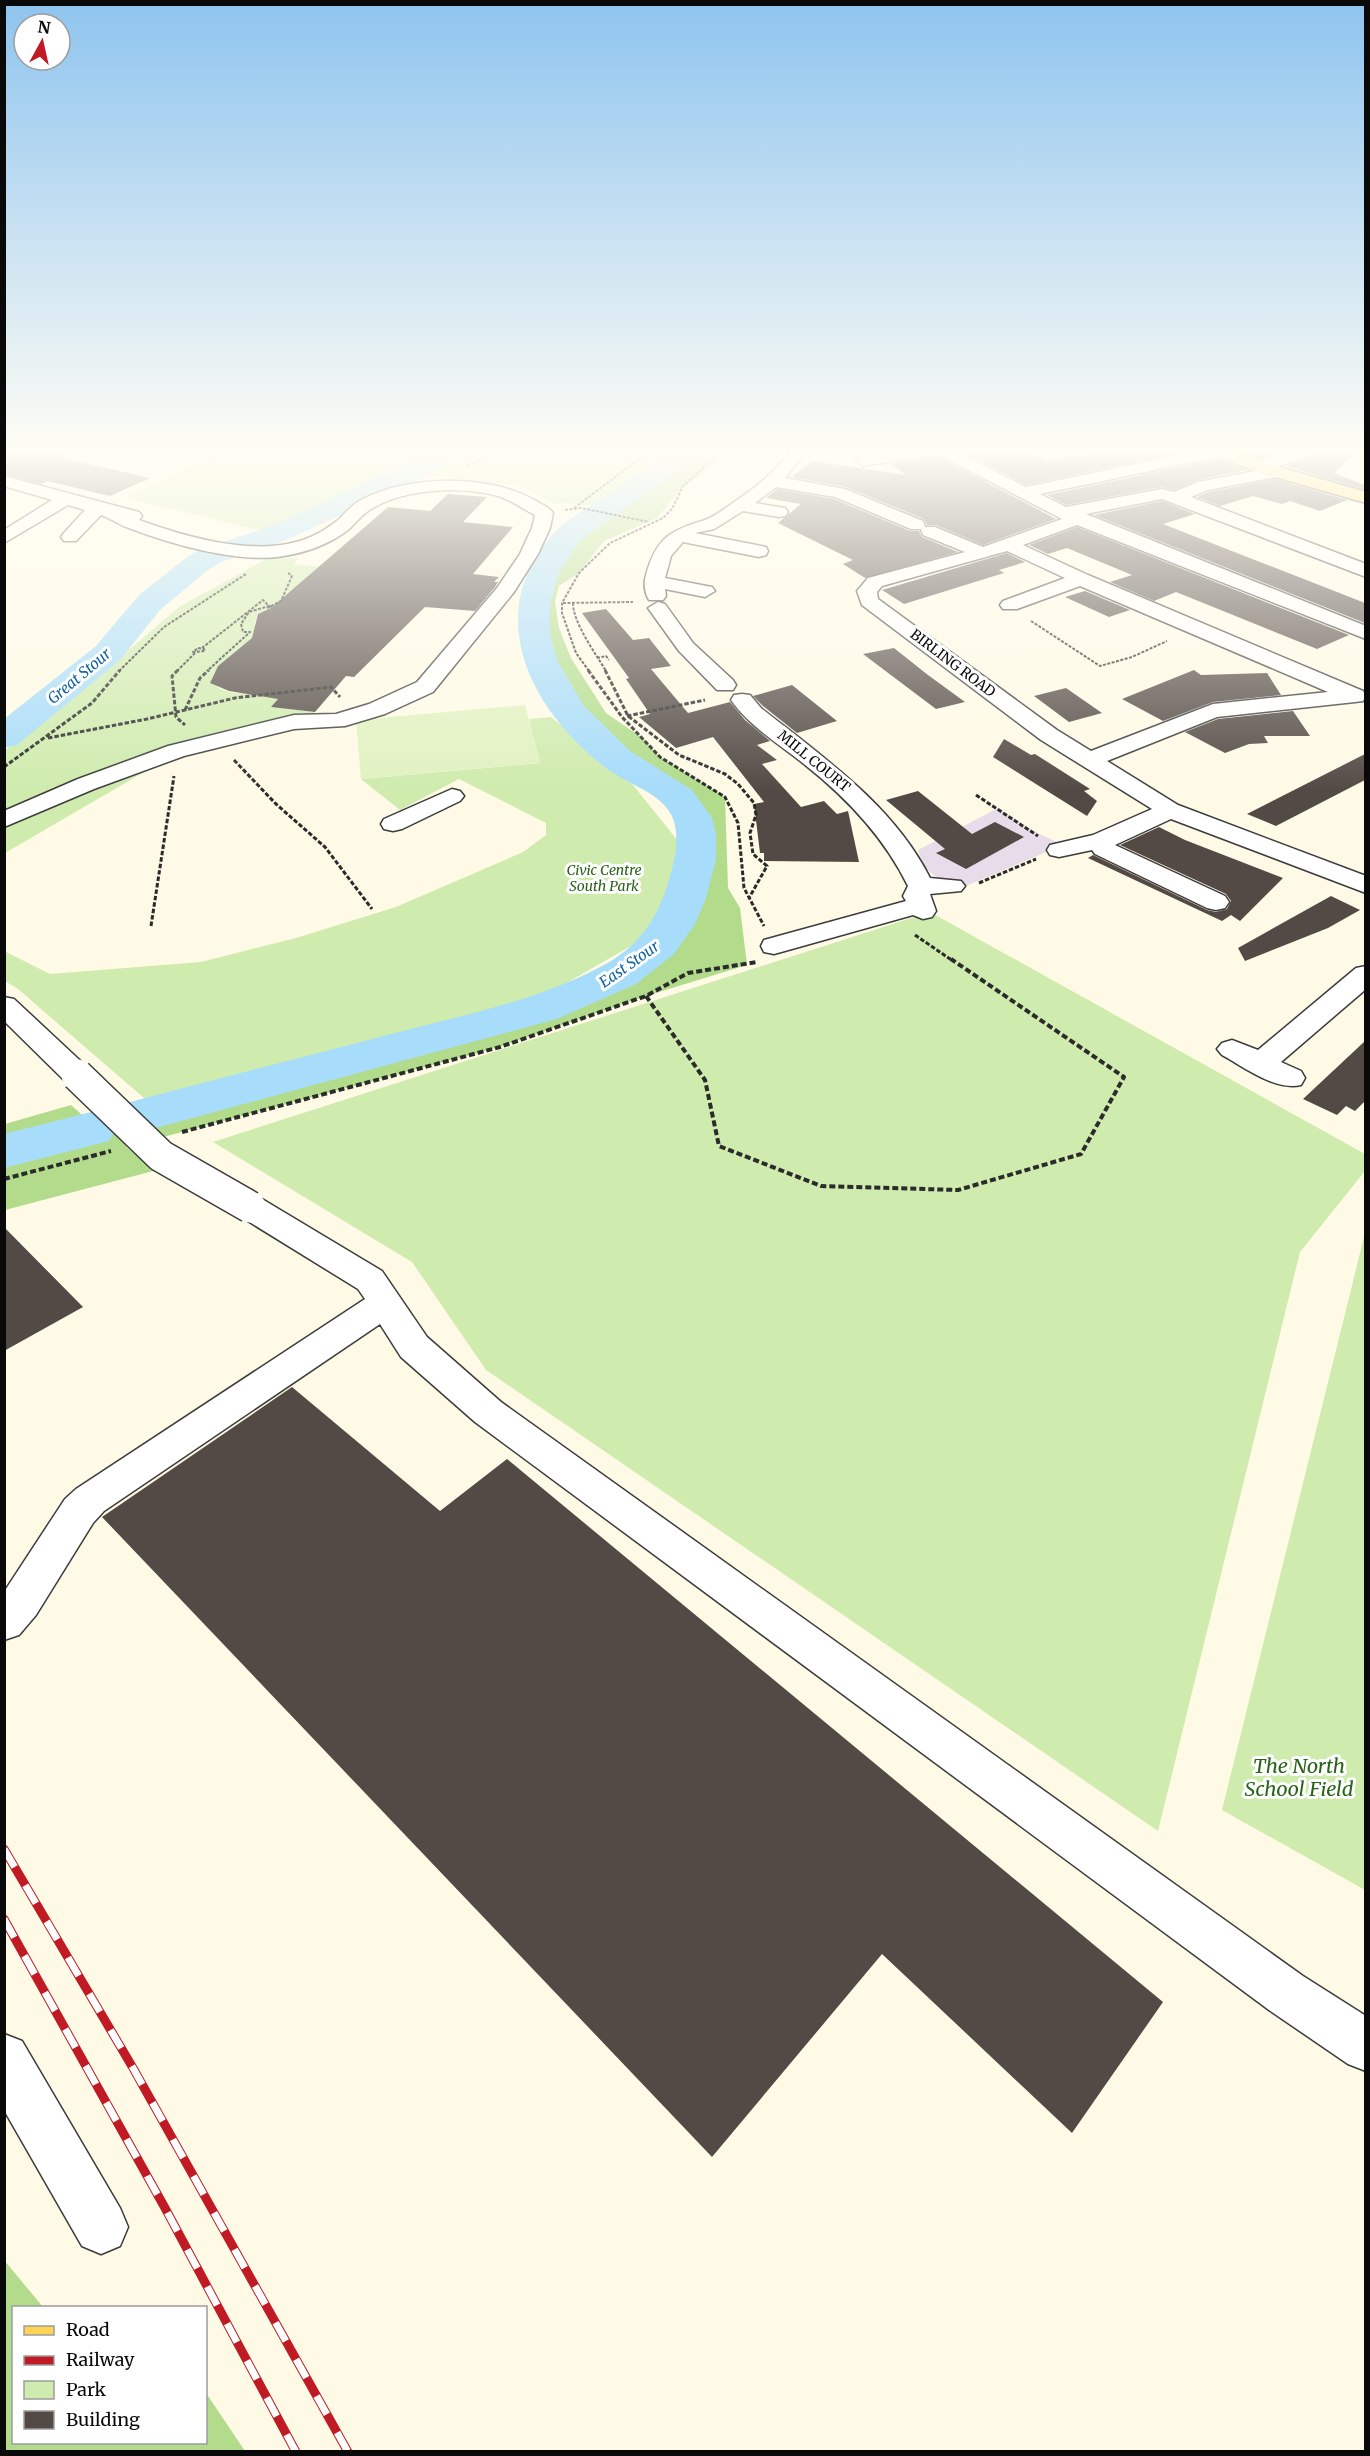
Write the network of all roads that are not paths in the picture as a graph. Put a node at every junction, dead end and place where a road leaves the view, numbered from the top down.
1 (524, 562) edge
2 (660, 562) edge
3 (951, 562) edge
4 (1044, 562) edge
5 (1186, 562) edge
6 (1340, 562) edge
7 (1365, 571) edge
8 (1081, 579) junction
9 (705, 591) dead end
10 (652, 597) junction
11 (1010, 605) road end
12 (1365, 633) edge
13 (1360, 695) edge
14 (1088, 760) junction
15 (452, 796) dead end
16 (1170, 810) junction
17 (4, 820) edge
18 (393, 824) dead end
19 (1101, 840) junction
20 (1059, 850) road end
21 (1365, 885) edge
22 (952, 886) dead end
23 (1216, 902) dead end
24 (918, 909) junction
25 (762, 946) road end
26 (1365, 974) edge
27 (4, 1005) edge
28 (1232, 1049) dead end
29 (1261, 1063) junction
30 (1290, 1078) dead end
31 (385, 1303) junction
32 (4, 1622) edge
33 (1365, 2046) edge
34 (4, 2059) edge
35 (101, 2227) dead end

1 - 17 street
2 - 10 street
3 - 14 street, BIRLING ROAD
4 - 8 street
5 - 12 street
6 - 7 street
8 - 11 street
8 - 13 street
9 - 10 street
10 - 24 street, MILL COURT
13 - 14 street
14 - 16 street, BIRLING ROAD
15 - 18 street
16 - 19 street
16 - 21 street, BIRLING ROAD
19 - 20 street
19 - 23 street
22 - 24 street
24 - 25 street
26 - 29 street
27 - 31 street, bridge
28 - 29 street
29 - 30 street
31 - 32 street
31 - 33 street
34 - 35 street

